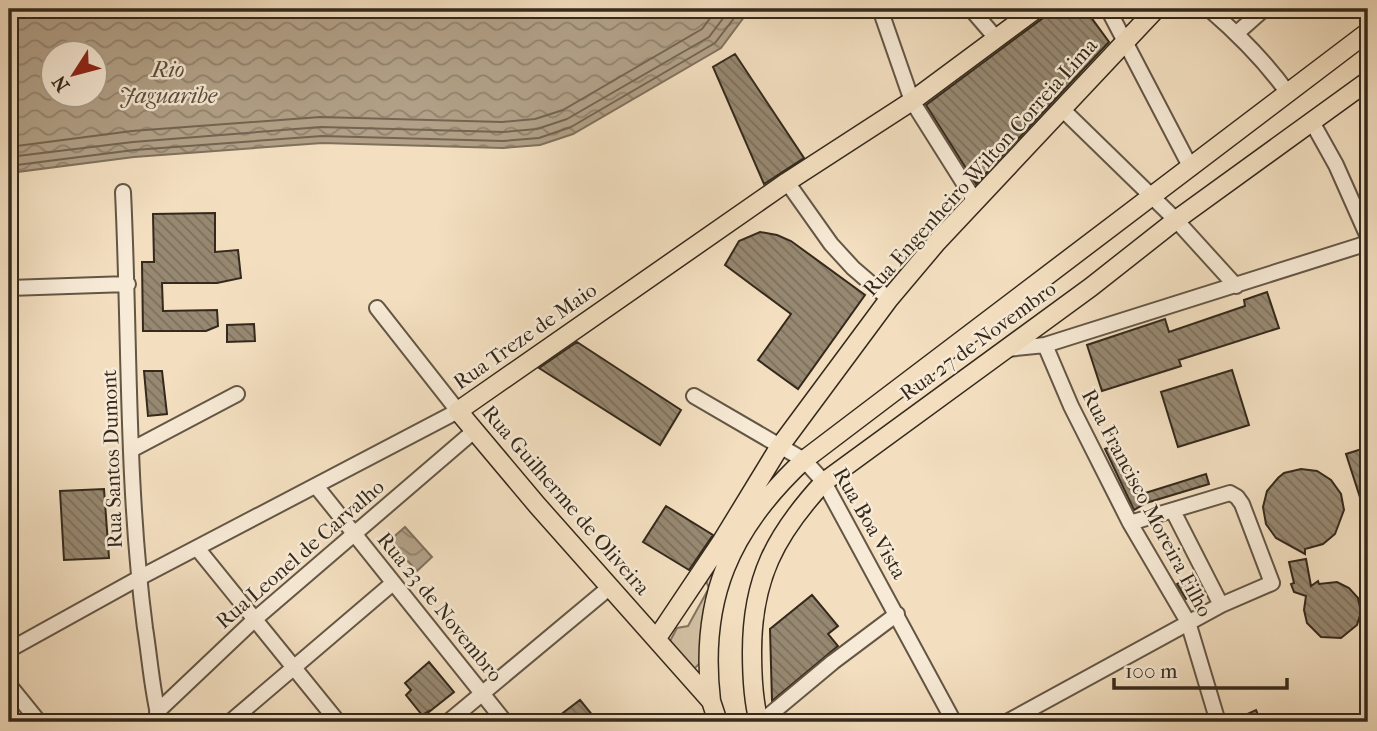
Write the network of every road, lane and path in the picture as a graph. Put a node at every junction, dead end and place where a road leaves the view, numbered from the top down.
1 (880, 9) edge
2 (971, 9) edge
3 (1036, 9) edge
4 (1108, 9) edge
5 (1156, 9) edge
6 (1209, 9) edge
7 (1264, 9) edge
8 (1368, 32) edge
9 (1237, 33) junction
10 (996, 38) junction
11 (1125, 42) junction
12 (1368, 80) edge
13 (1288, 93) junction
14 (912, 101) junction
15 (1061, 108) junction
16 (1312, 122) junction
17 (1191, 168) junction
18 (788, 182) junction
19 (123, 192) dead end
20 (1153, 197) junction
21 (975, 201) junction
22 (1176, 220) junction
23 (1368, 237) edge
24 (1368, 243) edge
25 (128, 284) junction
26 (1236, 286) junction
27 (9, 288) edge
28 (889, 299) junction
29 (377, 308) dead end
30 (1045, 345) junction
31 (1007, 349) junction
32 (237, 394) dead end
33 (694, 396) dead end
34 (458, 411) junction
35 (474, 430) junction
36 (779, 448) junction
37 (131, 450) junction
38 (804, 460) junction
39 (824, 482) junction
40 (316, 486) junction
41 (1172, 511) junction
42 (1129, 523) junction
43 (354, 533) junction
44 (197, 548) junction
45 (139, 578) junction
46 (393, 583) junction
47 (610, 587) junction
48 (1221, 605) junction
49 (897, 614) junction
50 (254, 620) junction
51 (1188, 622) junction
52 (657, 638) junction
53 (9, 650) edge
54 (295, 667) junction
55 (9, 685) edge
56 (483, 694) junction
57 (711, 701) junction
58 (158, 717) edge
59 (1214, 721) edge
60 (39, 722) edge
61 (230, 722) edge
62 (338, 722) edge
63 (448, 722) edge
64 (505, 722) edge
65 (719, 722) edge
66 (760, 722) edge
67 (954, 722) edge
68 (1007, 722) edge

1 - 14 street
2 - 10 street
3 - 10 main road, Rua Treze de Maio
4 - 11 street
5 - 11 main road, Rua Engenheiro Wilton Correia Lima
6 - 9 street
7 - 9 street
8 - 13 main road, Rua 27 de Novembro
9 - 13 street
10 - 14 main road, Rua Treze de Maio
11 - 15 main road, Rua Engenheiro Wilton Correia Lima
11 - 17 street
12 - 16 main road, Rua 27 de Novembro
13 - 17 main road, Rua 27 de Novembro
14 - 18 main road, Rua Treze de Maio
14 - 21 street
15 - 20 street
15 - 21 main road, Rua Engenheiro Wilton Correia Lima
16 - 22 main road, Rua 27 de Novembro
16 - 23 street
17 - 20 main road, Rua 27 de Novembro
18 - 28 street
18 - 34 main road, Rua Treze de Maio
19 - 25 street, Rua Santos Dumont
20 - 22 street
20 - 38 main road, Rua 27 de Novembro
21 - 28 main road, Rua Engenheiro Wilton Correia Lima
22 - 26 street
22 - 31 main road, Rua 27 de Novembro
24 - 26 street
25 - 27 street
25 - 37 street, Rua Santos Dumont
26 - 30 street
28 - 36 main road, Rua Engenheiro Wilton Correia Lima
29 - 34 street, Rua Guilherme de Oliveira
30 - 31 street
30 - 42 street, Rua Francisco Moreira Filho
31 - 39 main road, Rua 27 de Novembro
32 - 37 street
33 - 36 street, Rua Boa Vista
34 - 35 main road, Rua Guilherme de Oliveira
34 - 40 street, Rua Treze de Maio
35 - 43 street, Rua Leonel de Carvalho
35 - 47 main road, Rua Guilherme de Oliveira
36 - 38 street, Rua Boa Vista
36 - 52 main road, Rua Engenheiro Wilton Correia Lima
37 - 45 street, Rua Santos Dumont
38 - 39 street, Rua Boa Vista
38 - 57 main road, Rua 27 de Novembro
39 - 49 street, Rua Boa Vista
39 - 66 main road, Rua 27 de Novembro
40 - 43 street, Rua 23 de Novembro
40 - 44 street, Rua Treze de Maio
41 - 42 street
41 - 48 street
41 - 48 street
42 - 51 street, Rua Francisco Moreira Filho
43 - 46 street, Rua 23 de Novembro
43 - 50 street, Rua Leonel de Carvalho
44 - 45 street, Rua Treze de Maio
44 - 50 street
45 - 53 street, Rua Treze de Maio
45 - 58 street, Rua Santos Dumont
46 - 54 street
46 - 56 street, Rua 23 de Novembro
47 - 52 main road, Rua Guilherme de Oliveira
47 - 56 street
48 - 51 street
49 - 66 street
49 - 67 street, Rua Boa Vista
50 - 54 street
50 - 58 street, Rua Leonel de Carvalho
51 - 59 street, Rua Francisco Moreira Filho
51 - 68 street
52 - 57 main road, Rua Guilherme de Oliveira
54 - 61 street
54 - 62 street
55 - 60 street
56 - 63 street
56 - 64 street, Rua 23 de Novembro
57 - 65 main road, Rua Guilherme de Oliveira

